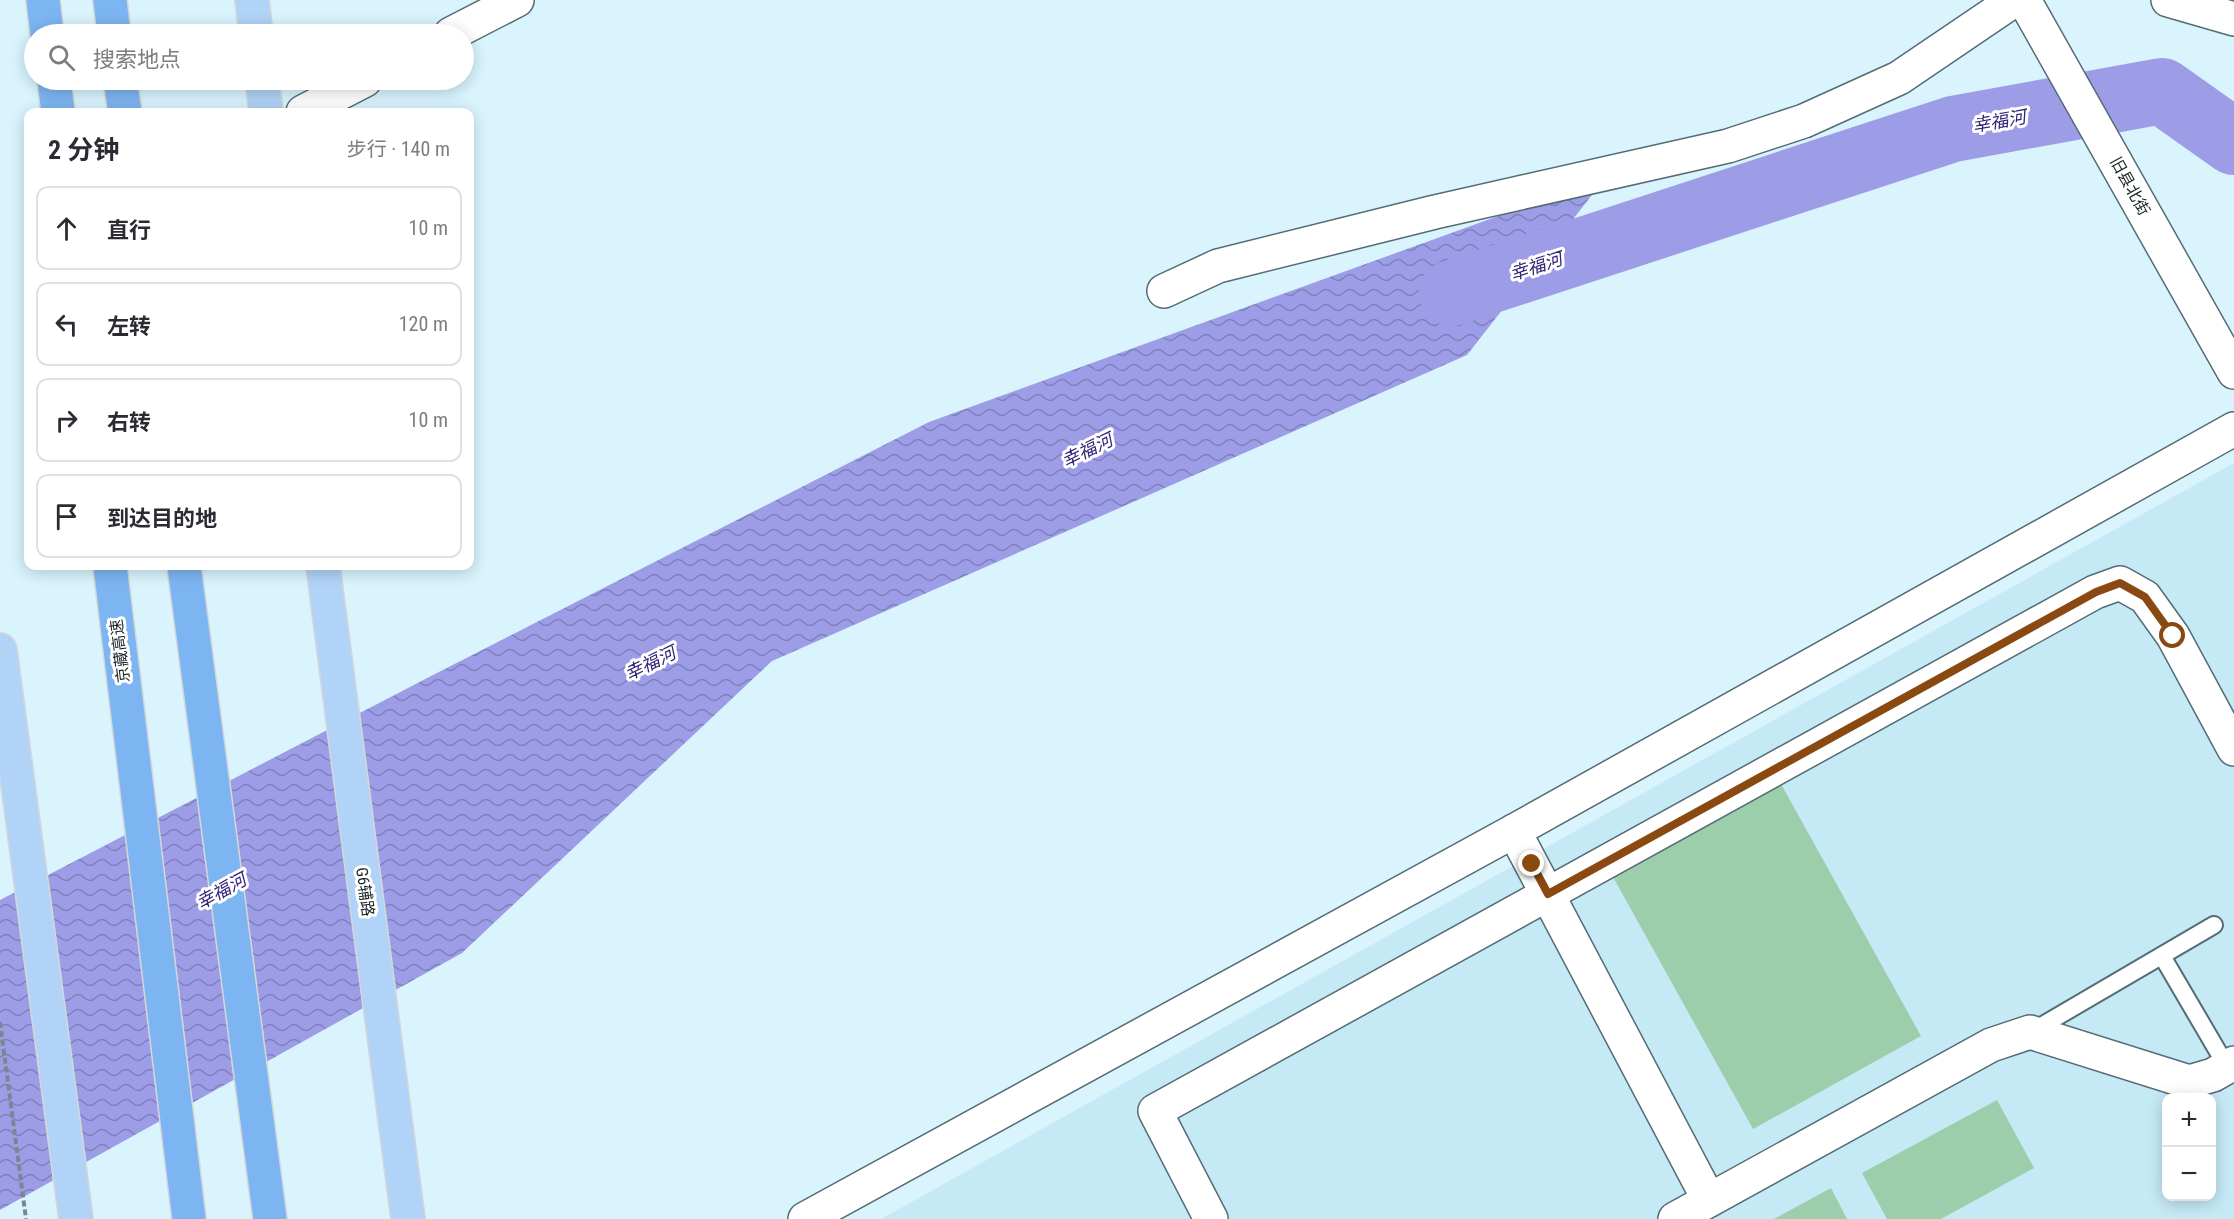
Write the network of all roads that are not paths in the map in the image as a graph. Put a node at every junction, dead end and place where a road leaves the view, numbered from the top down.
1 (43, 0) edge
2 (110, 0) edge
3 (252, 0) edge
4 (517, 0) edge
5 (2014, 0) edge
6 (2024, 0) edge
7 (2168, 0) edge
8 (2234, 19) edge
9 (47, 24) edge
10 (113, 24) edge
11 (255, 24) edge
12 (470, 24) edge
13 (55, 90) edge
14 (121, 90) edge
15 (263, 90) edge
16 (346, 90) edge
17 (58, 108) edge
18 (124, 108) edge
19 (266, 108) edge
20 (311, 108) edge
21 (1164, 291) dead end
22 (2234, 372) edge
23 (2234, 429) edge
24 (110, 570) edge
25 (185, 570) edge
26 (323, 570) edge
27 (0, 650) edge
28 (2234, 748) edge
29 (1514, 831) junction
30 (1548, 894) junction
31 (2214, 925) dead end
32 (2162, 956) junction
33 (2030, 1032) junction
34 (2231, 1065) edge
35 (1709, 1200) junction
36 (75, 1211) edge
37 (189, 1219) edge
38 (270, 1219) edge
39 (408, 1219) edge
40 (805, 1219) edge
41 (1211, 1219) edge
42 (1675, 1219) edge

1 - 9 highway
2 - 10 highway
3 - 11 main road
4 - 12 street
5 - 21 street
6 - 22 street, 旧县北街
7 - 8 street
13 - 17 highway
14 - 18 highway
15 - 19 main road
16 - 20 street
23 - 29 street
24 - 37 highway, 京藏高速
25 - 38 highway
26 - 39 main road, G6辅路
27 - 36 main road
28 - 30 street
29 - 30 street
29 - 40 street
30 - 35 street
30 - 41 street
31 - 32 lane
32 - 33 lane
32 - 34 lane
33 - 34 street
33 - 35 street
35 - 42 street

